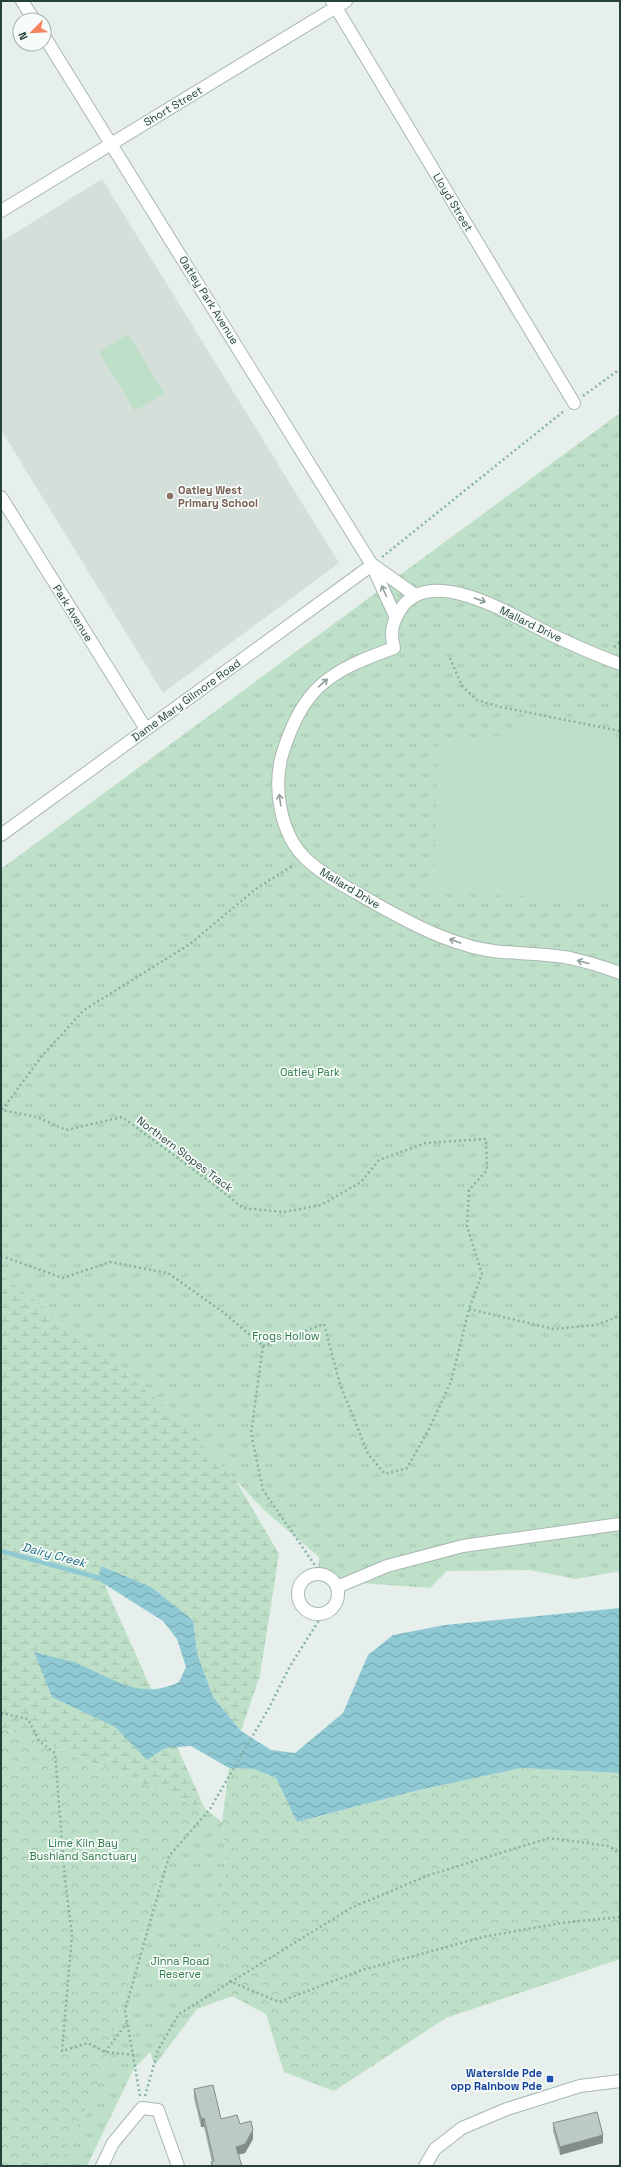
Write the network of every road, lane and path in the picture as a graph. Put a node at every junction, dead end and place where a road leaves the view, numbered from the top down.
1 (22, 1) edge
2 (338, 3) edge
3 (29, 12) edge
4 (52, 49) edge
5 (112, 143) junction
6 (1, 211) edge
7 (620, 369) edge
8 (574, 403) junction
9 (1, 497) edge
10 (372, 565) junction
11 (415, 595) junction
12 (396, 618) junction
13 (450, 658) dead end
14 (620, 664) edge
15 (146, 730) junction
16 (620, 731) edge
17 (1, 835) edge
18 (305, 858) junction
19 (620, 973) edge
20 (1, 1110) edge
21 (1, 1256) edge
22 (469, 1309) junction
23 (620, 1316) edge
24 (263, 1346) junction
25 (620, 1524) edge
26 (321, 1574) junction
27 (337, 1587) junction
28 (323, 1614) junction
29 (1, 1713) edge
30 (620, 1854) edge
31 (620, 1917) edge
32 (229, 1981) junction
33 (128, 2023) junction
34 (105, 2052) junction
35 (134, 2055) junction
36 (620, 2081) edge
37 (142, 2108) junction
38 (102, 2166) edge
39 (178, 2166) edge
40 (425, 2166) edge

1 - 3 street
2 - 5 street, Short Street
2 - 8 street, Lloyd Street
4 - 5 street, Oatley Park Avenue
5 - 6 street, Short Street
5 - 10 street, Oatley Park Avenue
7 - 8 path
8 - 10 path
9 - 15 street, Park Avenue
10 - 11 street
12 -> 10 street
10 - 15 street, Dame Mary Gilmore Road
11 - 12 street, Mallard Drive
11 -> 14 street, Mallard Drive
18 -> 12 street, Mallard Drive
13 - 16 path
15 - 17 street, Dame Mary Gilmore Road
19 -> 18 street, Mallard Drive
18 - 20 path, Northern Slopes Track
20 - 22 path, Northern Slopes Track
21 - 24 path
22 - 23 path
22 - 24 path
24 - 26 path
25 - 27 street
26 - 27 street
26 - 28 street
27 - 28 street
28 - 33 path
29 - 34 path
30 - 32 path
31 - 32 path
32 - 37 path
33 - 34 path
33 - 35 path
34 - 35 path
35 - 37 path
36 - 40 street
37 - 38 street
37 - 39 street

